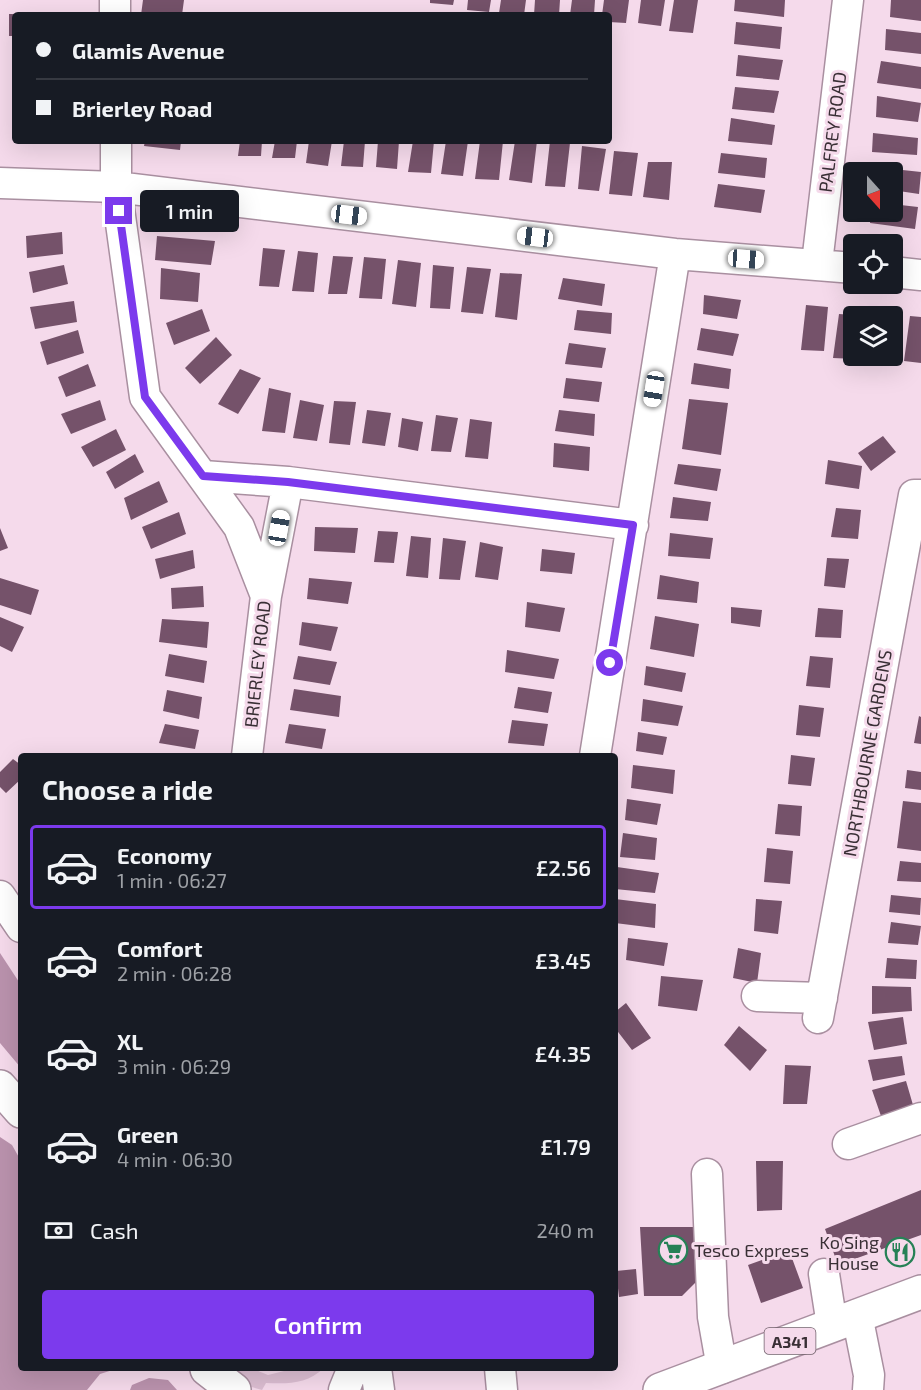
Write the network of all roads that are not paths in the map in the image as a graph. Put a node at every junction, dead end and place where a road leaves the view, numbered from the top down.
1 (848, 0) edge
2 (116, 144) edge
3 (0, 183) edge
4 (116, 187) junction
5 (675, 254) junction
6 (816, 263) junction
7 (843, 266) edge
8 (903, 273) edge
9 (921, 275) edge
10 (203, 476) junction
11 (288, 482) junction
12 (921, 495) edge
13 (633, 525) junction
14 (266, 596) junction
15 (247, 753) edge
16 (595, 753) edge
17 (0, 896) edge
18 (18, 923) edge
19 (770, 997) dead end
20 (0, 1087) edge
21 (18, 1108) edge
22 (921, 1118) edge
23 (848, 1144) dead end
24 (708, 1174) dead end
25 (824, 1274) dead end
26 (921, 1292) edge
27 (844, 1320) junction
28 (722, 1368) junction
29 (209, 1371) edge
30 (211, 1371) edge
31 (352, 1371) edge
32 (376, 1371) edge
33 (500, 1371) edge
34 (219, 1390) edge
35 (234, 1390) edge
36 (344, 1390) edge
37 (379, 1390) edge
38 (502, 1390) edge
39 (660, 1390) edge
40 (868, 1390) edge

1 - 6 street, PALFREY ROAD
2 - 4 street, BRIERLEY ROAD
3 - 4 street
4 - 5 street
4 - 10 street, BRIERLEY ROAD
5 - 6 street
5 - 13 street
6 - 7 street
8 - 9 street
10 - 11 street
10 - 14 street, BRIERLEY ROAD
11 - 13 street
11 - 14 street
12 - 19 street, NORTHBOURNE GARDENS
13 - 16 street
14 - 15 street, BRIERLEY ROAD
17 - 18 street
20 - 21 main road
22 - 23 street
24 - 28 street
25 - 27 street
26 - 27 main road, A341
27 - 28 main road, A341
27 - 40 street
28 - 39 main road, A341
29 - 34 main road
30 - 35 main road
31 - 36 street
32 - 37 street
33 - 38 street

